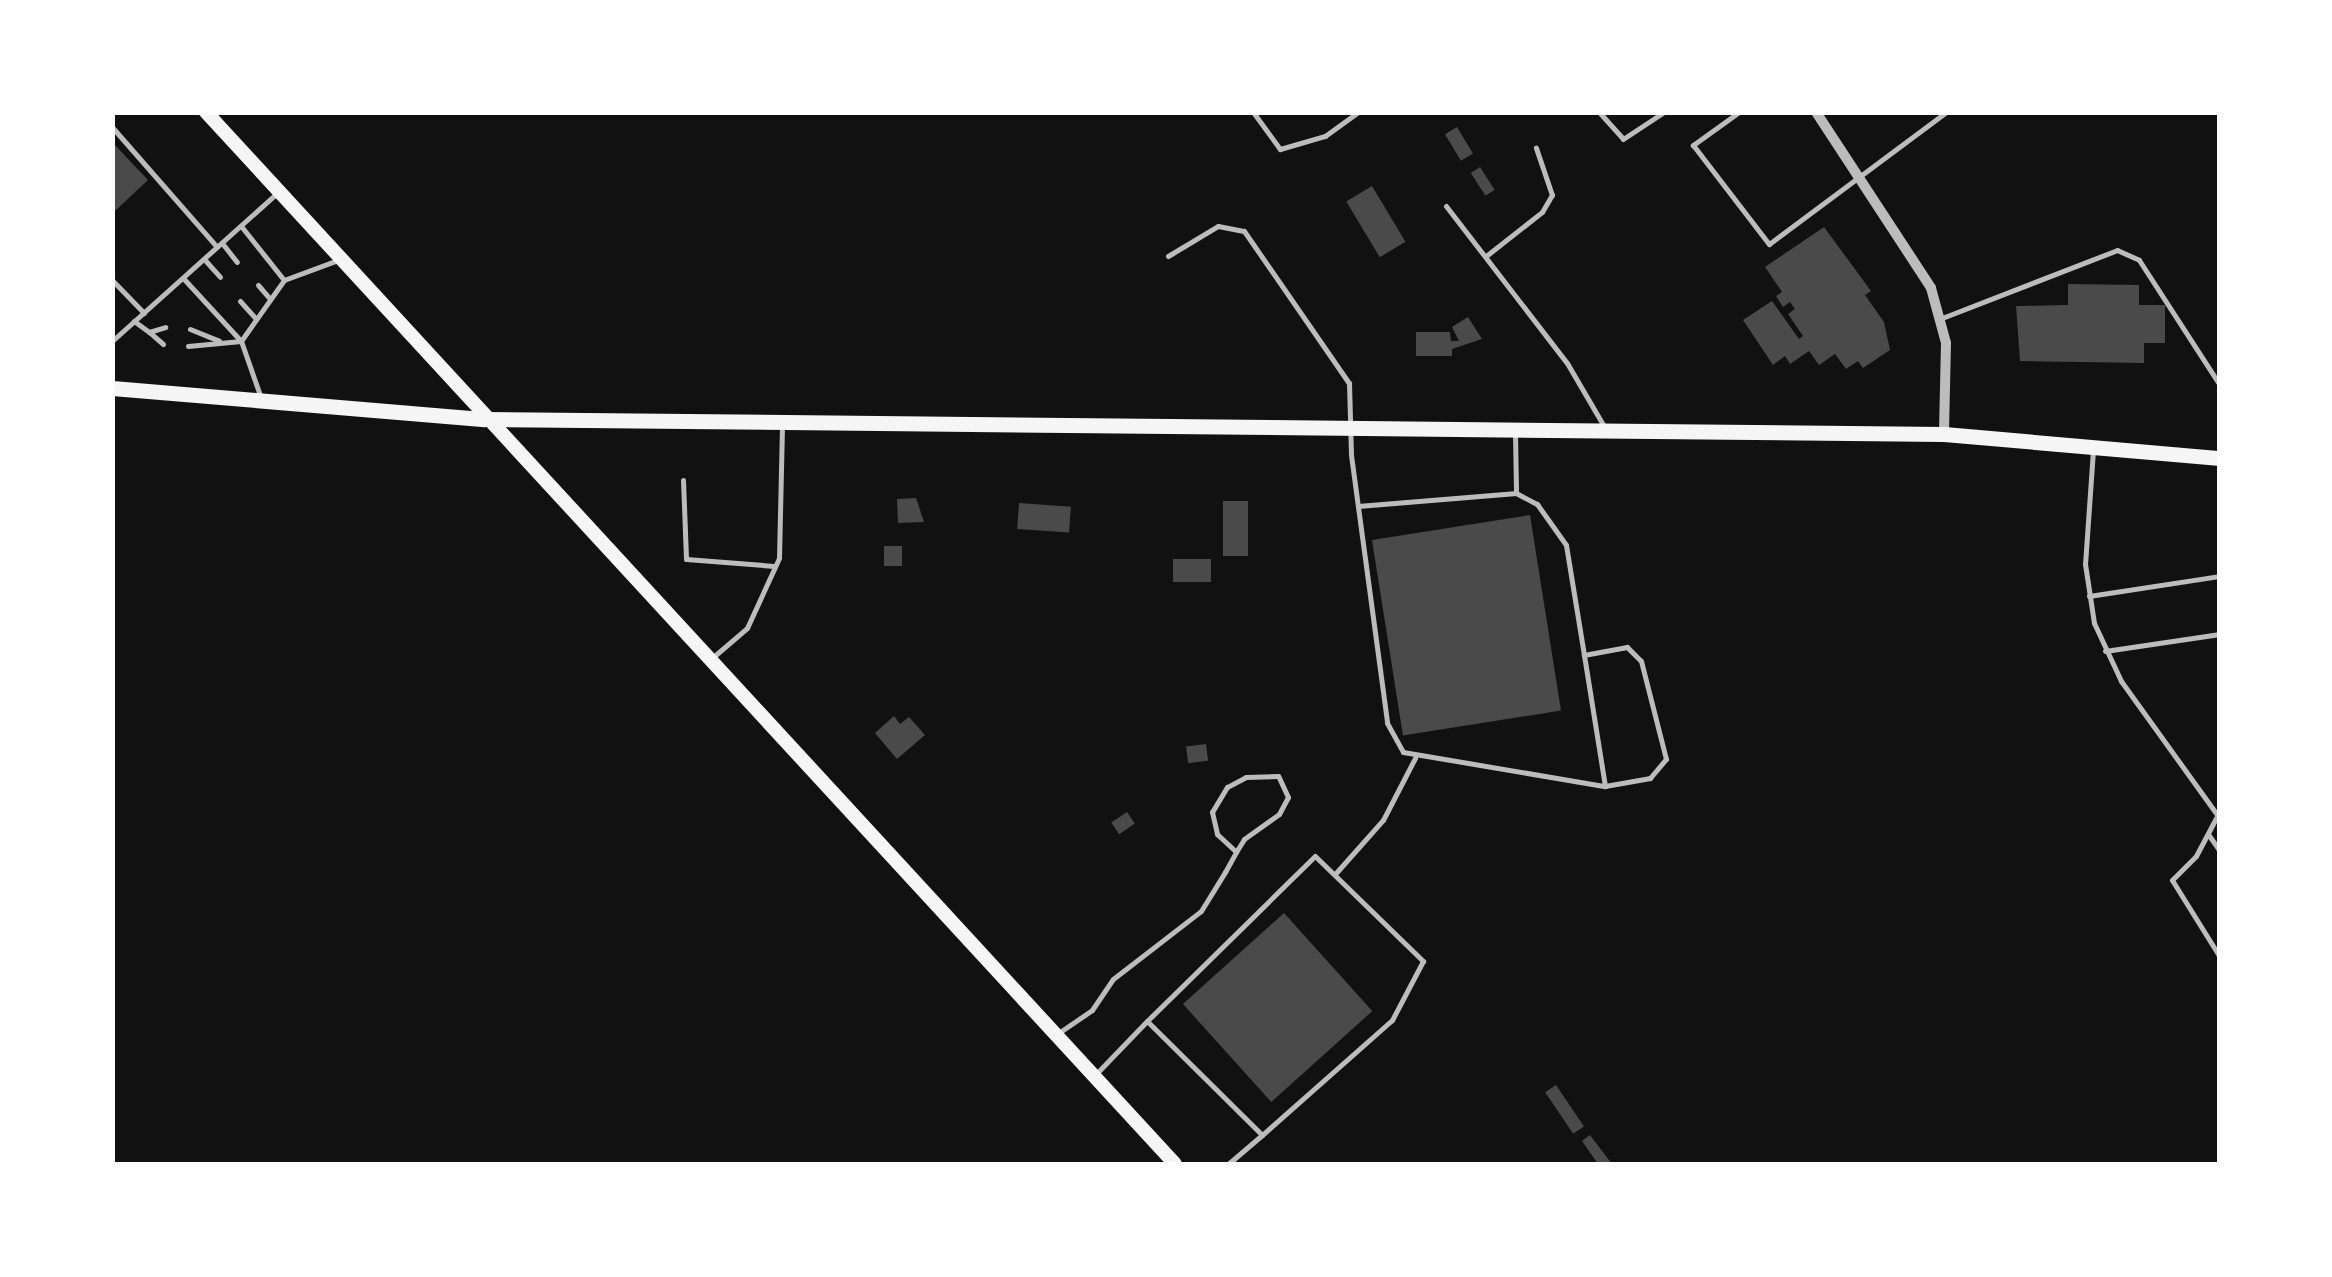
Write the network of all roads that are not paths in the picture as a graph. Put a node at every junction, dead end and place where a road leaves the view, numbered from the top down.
1 (206, 112) edge
2 (1253, 112) edge
3 (1358, 112) edge
4 (1598, 112) edge
5 (1664, 112) edge
6 (1739, 112) edge
7 (1816, 112) edge
8 (1946, 112) edge
9 (112, 127) edge
10 (1536, 148) dead end
11 (1863, 178) junction
12 (278, 192) junction
13 (1446, 206) dead end
14 (241, 226) junction
15 (219, 245) junction
16 (1168, 256) dead end
17 (1486, 257) junction
18 (204, 259) junction
19 (341, 260) junction
20 (238, 262) dead end
21 (182, 278) junction
22 (220, 278) dead end
23 (112, 280) edge
24 (284, 280) junction
25 (258, 285) dead end
26 (270, 299) junction
27 (240, 300) dead end
28 (144, 313) junction
29 (1942, 318) junction
30 (256, 319) junction
31 (134, 321) junction
32 (165, 327) dead end
33 (190, 329) dead end
34 (149, 332) junction
35 (112, 341) edge
36 (220, 341) junction
37 (241, 341) junction
38 (163, 344) dead end
39 (188, 346) dead end
40 (2220, 385) edge
41 (112, 388) edge
42 (262, 401) junction
43 (485, 419) junction
44 (782, 424) junction
45 (1354, 428) junction
46 (1515, 430) junction
47 (1606, 431) junction
48 (1944, 434) junction
49 (2093, 447) junction
50 (2220, 458) edge
51 (682, 480) dead end
52 (1516, 493) junction
53 (1358, 506) junction
54 (774, 566) junction
55 (2220, 576) edge
56 (2089, 596) junction
57 (2220, 634) edge
58 (2105, 651) junction
59 (1584, 654) junction
60 (708, 662) junction
61 (1415, 758) junction
62 (1605, 786) junction
63 (2218, 819) edge
64 (2208, 834) junction
65 (2220, 851) edge
66 (1236, 852) junction
67 (1334, 874) junction
68 (2220, 957) edge
69 (1147, 1021) junction
70 (1054, 1035) junction
71 (1094, 1076) junction
72 (1262, 1136) junction
73 (1175, 1164) edge
74 (1228, 1164) edge

1 - 12 main road
2 - 3 lane
4 - 5 lane
6 - 11 lane
7 - 11 street
8 - 11 lane
9 - 15 lane
10 - 17 lane
11 - 29 street
12 - 14 lane
12 - 19 main road
13 - 17 lane
14 - 15 lane
14 - 24 lane
15 - 18 lane
15 - 20 lane
16 - 45 lane
17 - 47 lane
18 - 21 lane
18 - 22 lane
19 - 24 lane
19 - 43 main road
21 - 28 lane
21 - 37 lane
23 - 28 lane
24 - 26 lane
25 - 26 lane
26 - 30 lane
27 - 30 lane
28 - 31 lane
29 - 40 lane
29 - 48 street
30 - 37 lane
31 - 34 lane
31 - 35 lane
32 - 34 lane
33 - 36 lane
34 - 38 lane
36 - 37 lane
36 - 39 lane
37 - 42 lane
41 - 42 main road
42 - 43 main road
43 - 44 main road
43 - 60 main road
44 - 45 main road
44 - 54 lane
45 - 46 main road
45 - 53 lane
46 - 47 main road
46 - 52 lane
47 - 48 main road
48 - 49 main road
49 - 50 main road
49 - 56 lane
51 - 54 lane
52 - 53 lane
52 - 59 lane
53 - 61 lane
54 - 60 lane
55 - 56 lane
56 - 58 lane
57 - 58 lane
58 - 63 lane
59 - 62 lane
59 - 62 lane
60 - 70 main road
61 - 62 lane
61 - 67 lane
63 - 64 lane
64 - 65 lane
64 - 68 lane
66 - 66 lane
66 - 70 lane
67 - 69 lane
67 - 72 lane
69 - 71 lane
69 - 72 lane
70 - 71 main road
71 - 73 main road
72 - 74 lane

